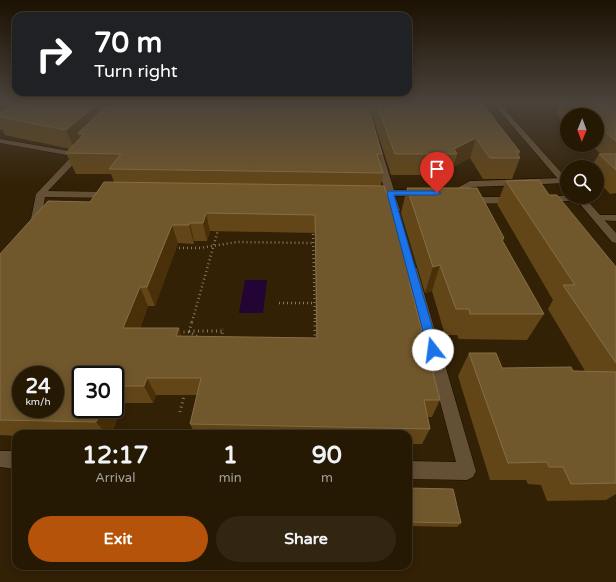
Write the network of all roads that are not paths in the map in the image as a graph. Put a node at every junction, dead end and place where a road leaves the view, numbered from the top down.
1 (519, 129) edge
2 (372, 132) edge
3 (0, 141) edge
4 (87, 144) edge
5 (76, 155) junction
6 (560, 175) edge
7 (560, 182) edge
8 (429, 193) edge
9 (41, 194) junction
10 (121, 195) edge
11 (389, 197) junction
12 (560, 198) edge
13 (585, 204) edge
14 (597, 218) junction
15 (616, 218) edge
16 (398, 221) edge
17 (26, 232) edge
18 (616, 240) edge
19 (408, 259) edge
20 (0, 459) edge
21 (12, 460) edge
22 (412, 470) edge

1 - 6 street
2 - 11 street
3 - 5 street
4 - 5 street
5 - 9 street
7 - 12 street
8 - 11 street
9 - 10 street
9 - 17 street
11 - 16 street
13 - 14 street
14 - 15 street
14 - 18 street
19 - 22 street
20 - 21 street

